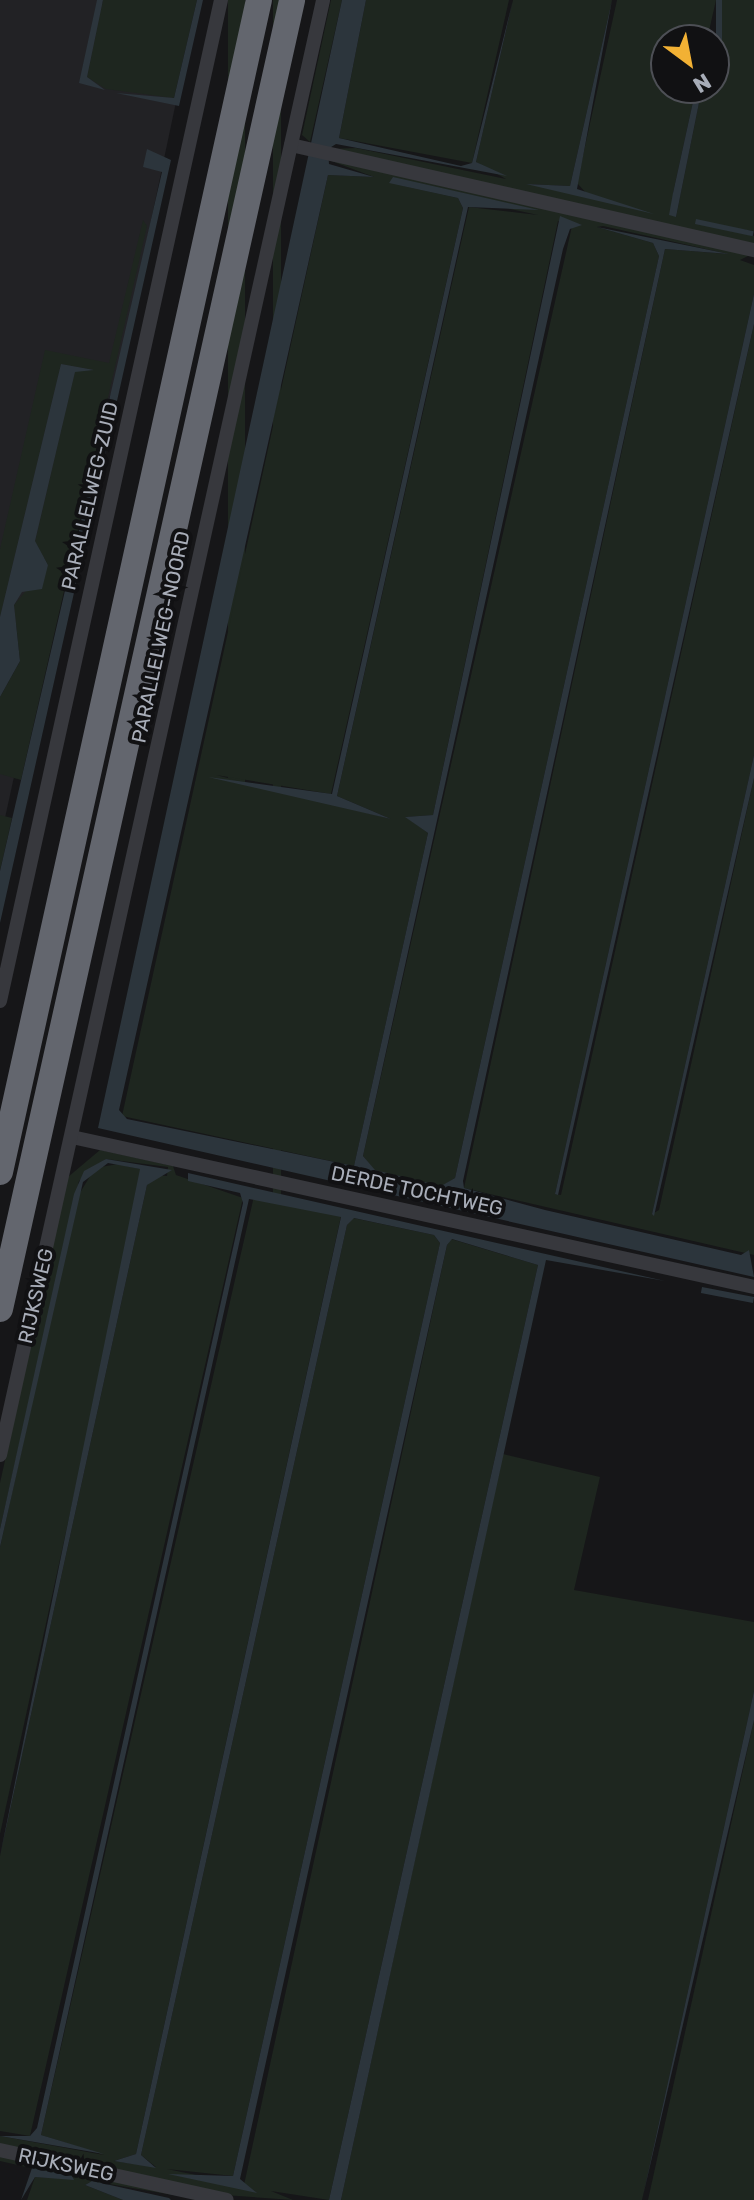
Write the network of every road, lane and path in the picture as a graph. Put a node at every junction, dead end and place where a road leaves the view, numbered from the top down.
1 (221, 0) edge
2 (259, 0) edge
3 (292, 0) edge
4 (323, 0) edge
5 (295, 146) junction
6 (754, 250) edge
7 (0, 1001) edge
8 (72, 1137) junction
9 (0, 1172) edge
10 (754, 1287) edge
11 (0, 1309) edge
12 (0, 1455) edge
13 (0, 2150) edge
14 (227, 2200) edge

1 - 7 street, PARALLELWEG-ZUID
2 - 9 highway
3 - 11 highway, RIJKSWEG
4 - 5 street, PARALLELWEG-NOORD
5 - 6 street
5 - 8 street, PARALLELWEG-NOORD
8 - 10 street, DERDE TOCHTWEG
8 - 12 street, RIJKSWEG
13 - 14 street, RIJKSWEG

